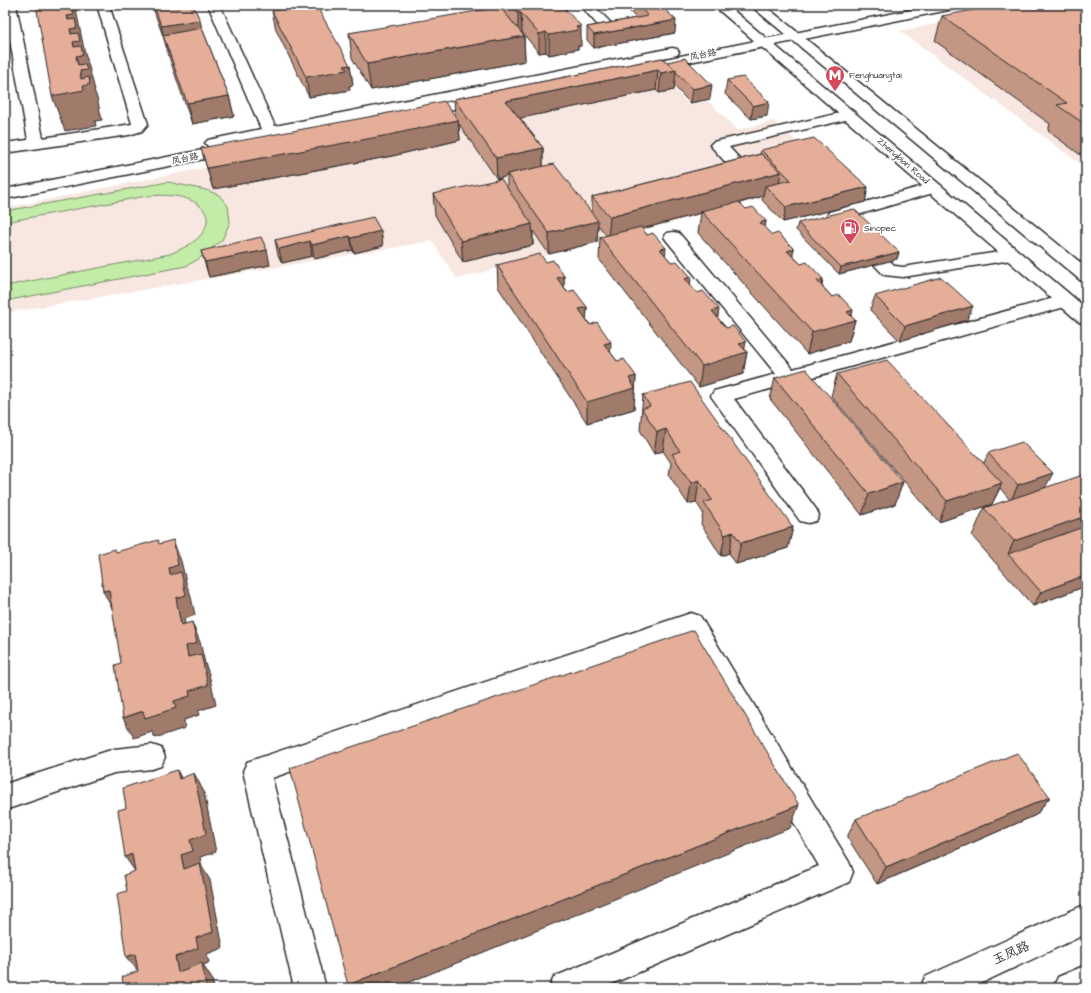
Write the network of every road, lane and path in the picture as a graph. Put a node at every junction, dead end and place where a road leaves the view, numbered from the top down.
1 (10, 5) edge
2 (103, 5) edge
3 (214, 5) edge
4 (586, 5) edge
5 (719, 5) edge
6 (756, 5) edge
7 (908, 5) edge
8 (954, 5) edge
9 (608, 28) edge
10 (790, 33) junction
11 (760, 39) junction
12 (849, 115) junction
13 (270, 131) junction
14 (36, 144) junction
15 (5, 148) edge
16 (703, 176) edge
17 (5, 183) edge
18 (934, 188) junction
19 (5, 194) edge
20 (673, 237) dead end
21 (1012, 255) junction
22 (1086, 276) edge
23 (1065, 301) junction
24 (1086, 318) edge
25 (789, 377) junction
26 (808, 515) dead end
27 (152, 757) dead end
28 (5, 797) edge
29 (1086, 919) edge
30 (1086, 980) edge
31 (310, 988) edge
32 (565, 988) edge
33 (936, 988) edge
34 (1069, 988) edge

1 - 14 street
2 - 14 street
3 - 13 street
4 - 9 street
5 - 11 street, Zhengbian Road
6 - 10 street
7 - 10 street, 凤台路
8 - 10 street, 凤台路
10 - 11 street, 凤台路
10 - 22 street
11 - 12 street, Zhengbian Road
11 - 13 street, 凤台路
11 - 19 street, 凤台路
12 - 16 street
12 - 18 street, Zhengbian Road
13 - 17 street, 凤台路
14 - 15 street
18 - 21 street, Zhengbian Road
18 - 21 street
20 - 25 street
21 - 23 street, Zhengbian Road
23 - 24 street, Zhengbian Road
23 - 25 street
25 - 26 street
27 - 28 street
29 - 33 street, 玉凤路
30 - 34 street
31 - 32 street

